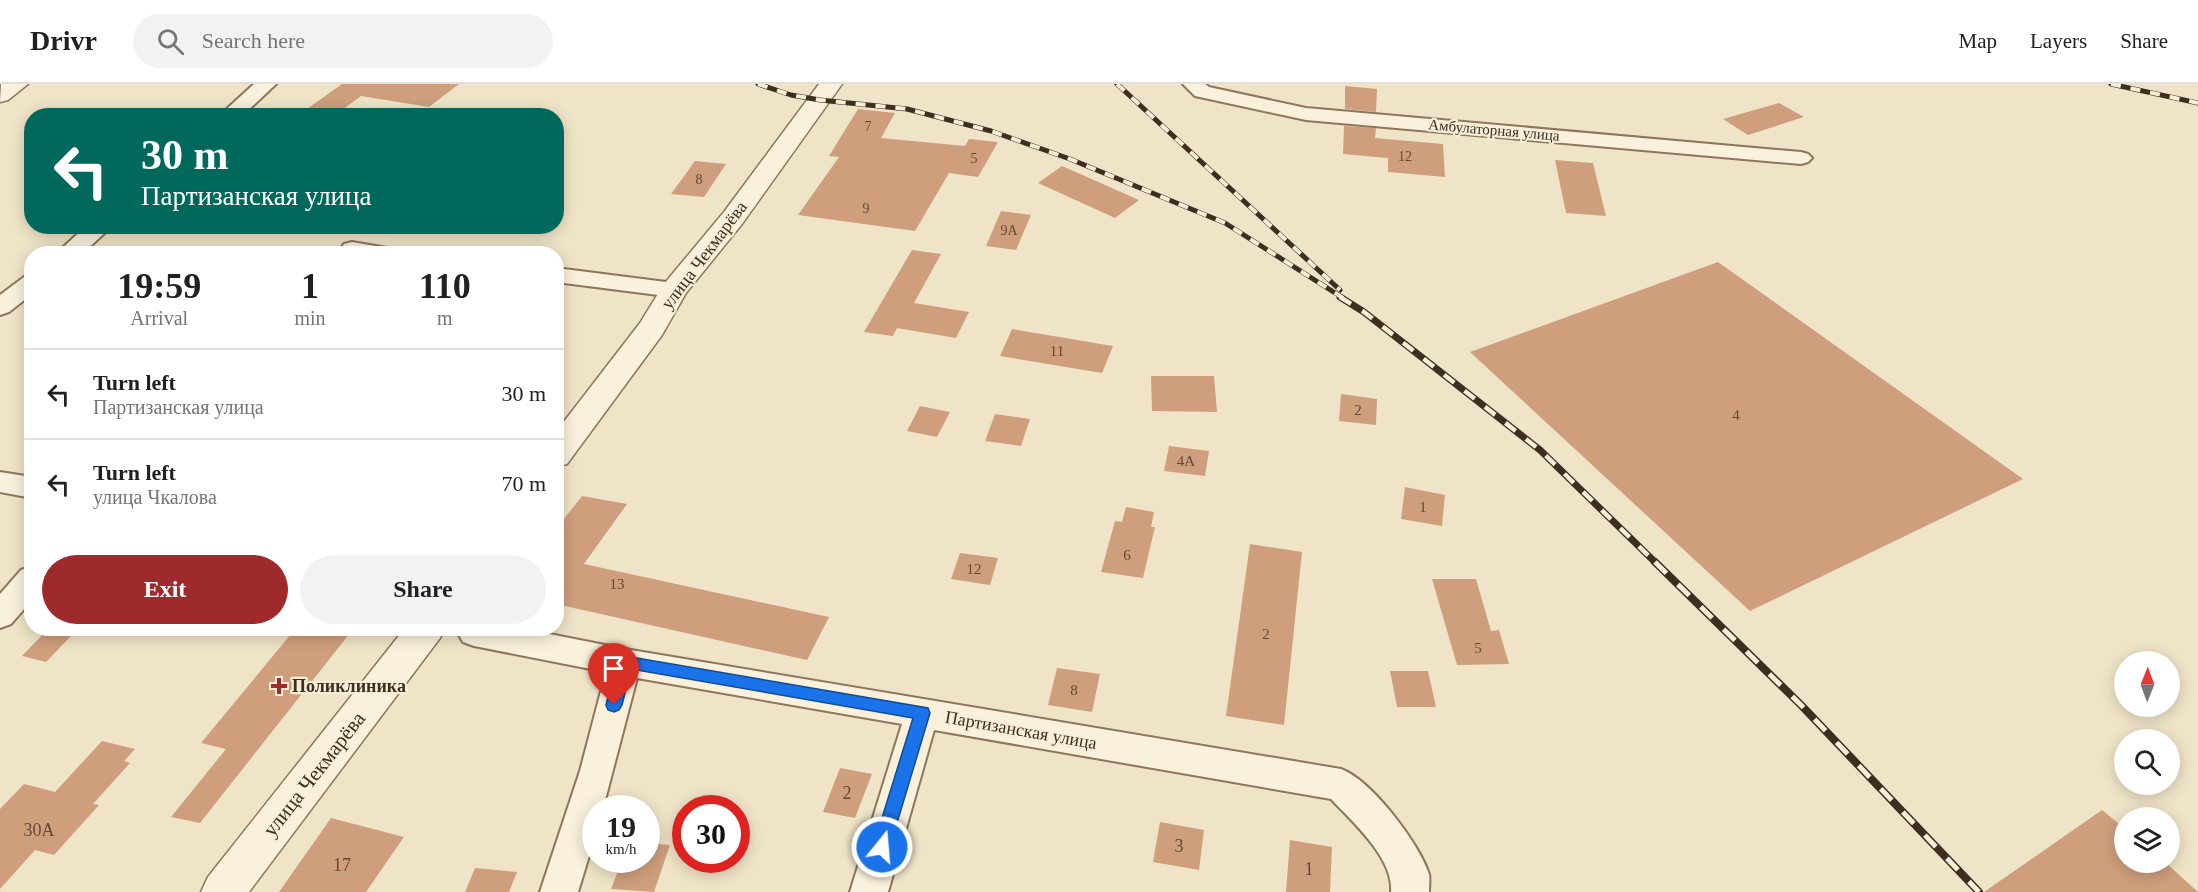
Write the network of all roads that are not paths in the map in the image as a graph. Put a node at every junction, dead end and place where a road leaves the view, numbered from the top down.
1 (18, 84) edge
2 (266, 84) edge
3 (831, 84) edge
4 (1193, 84) edge
5 (0, 95) edge
6 (238, 108) edge
7 (1801, 158) dead end
8 (91, 234) edge
9 (77, 246) edge
10 (564, 276) edge
11 (24, 288) edge
12 (674, 290) junction
13 (0, 307) edge
14 (564, 445) edge
15 (0, 482) edge
16 (24, 486) edge
17 (24, 588) edge
18 (0, 615) edge
19 (421, 636) edge
20 (490, 636) edge
21 (625, 662) junction
22 (922, 713) junction
23 (223, 892) edge
24 (559, 892) edge
25 (869, 892) edge
26 (1410, 892) edge

1 - 5 street
2 - 6 street
3 - 12 street, улица Чекмарёва
4 - 7 street, Амбулаторная улица
8 - 9 street
10 - 12 street
11 - 13 street
12 - 14 street, улица Чекмарёва
15 - 16 street
17 - 18 street
19 - 23 street, улица Чекмарёва
20 - 21 street, Партизанская улица
21 - 22 street, Партизанская улица
21 - 24 street
22 - 25 street
22 - 26 street, Партизанская улица

